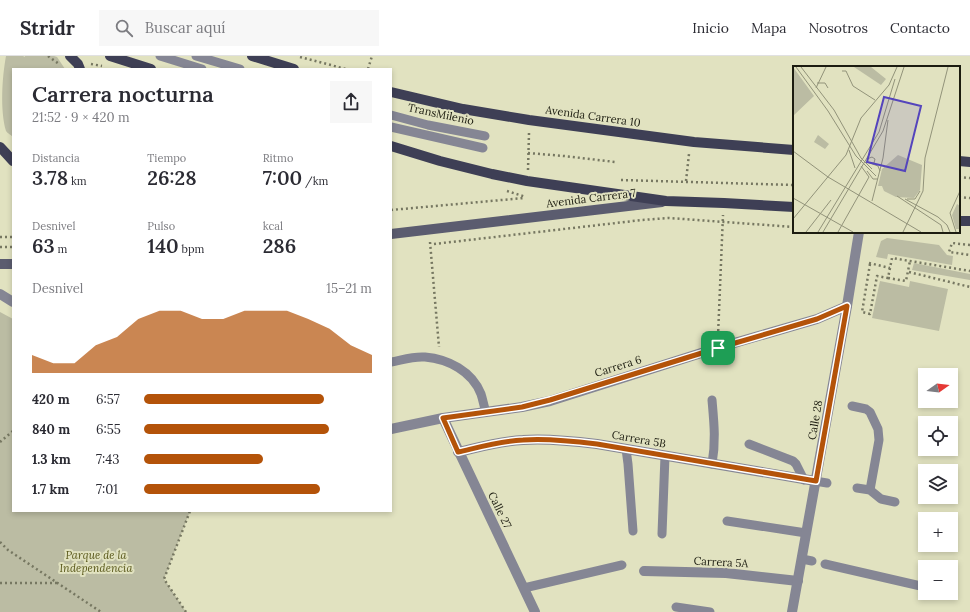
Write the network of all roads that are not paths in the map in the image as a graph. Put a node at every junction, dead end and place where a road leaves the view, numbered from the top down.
1 (70, 56) edge
2 (110, 56) edge
3 (160, 56) edge
4 (196, 56) edge
5 (252, 56) edge
6 (83, 66) edge
7 (148, 68) edge
8 (199, 68) edge
9 (237, 68) edge
10 (291, 68) edge
11 (392, 92) edge
12 (392, 115) edge
13 (392, 127) edge
14 (485, 136) dead end
15 (392, 146) edge
16 (0, 147) edge
17 (483, 148) dead end
18 (793, 150) edge
19 (12, 160) edge
20 (960, 161) edge
21 (970, 162) edge
22 (666, 201) junction
23 (793, 207) edge
24 (960, 220) edge
25 (970, 221) edge
26 (859, 233) edge
27 (392, 234) edge
28 (0, 264) edge
29 (12, 264) edge
30 (0, 294) edge
31 (12, 301) edge
32 (847, 306) junction
33 (392, 362) edge
34 (712, 400) dead end
35 (852, 406) dead end
36 (486, 412) junction
37 (443, 418) junction
38 (392, 429) edge
39 (749, 444) dead end
40 (626, 449) junction
41 (458, 452) junction
42 (665, 456) junction
43 (712, 464) junction
44 (804, 480) junction
45 (816, 481) junction
46 (827, 484) dead end
47 (858, 488) dead end
48 (870, 490) junction
49 (895, 502) dead end
50 (727, 521) dead end
51 (633, 531) dead end
52 (806, 533) junction
53 (662, 534) dead end
54 (802, 560) junction
55 (812, 562) dead end
56 (825, 564) dead end
57 (622, 565) dead end
58 (644, 571) dead end
59 (798, 581) junction
60 (918, 585) edge
61 (524, 588) junction
62 (676, 608) dead end
63 (535, 612) edge
64 (710, 612) edge
65 (792, 612) edge

1 - 6 main road
2 - 7 main road
3 - 8 lane
4 - 9 lane
5 - 10 main road
11 - 18 main road, Avenida Carrera 10
12 - 14 lane, TransMilenio
13 - 17 lane
15 - 22 main road
16 - 19 main road
20 - 21 main road
22 - 23 main road, Avenida Carrera 7
22 - 27 street, Avenida Carrera 7
24 - 25 main road
26 - 32 street, Calle 28
28 - 29 street
30 - 31 street
32 - 36 street, Carrera 6
32 - 45 street, Calle 28
33 - 36 lane
34 - 43 lane
35 - 48 lane
36 - 37 street, Carrera 6
37 - 38 street, Carrera 6
37 - 41 street, Calle 27
39 - 44 lane
40 - 41 street, Carrera 5B
40 - 42 street, Carrera 5B
40 - 51 lane
41 - 61 street, Calle 27
42 - 43 street, Carrera 5B
42 - 53 lane
43 - 44 street, Carrera 5B
44 - 45 street, Carrera 5B
45 - 46 lane
45 - 52 street, Calle 28
47 - 48 lane
48 - 49 lane
50 - 52 lane
52 - 54 street, Calle 28
54 - 55 lane
54 - 59 street, Calle 28
56 - 60 lane
57 - 61 lane
58 - 59 street, Carrera 5A
59 - 65 street, Calle 28
61 - 63 street, Calle 27
62 - 64 lane

